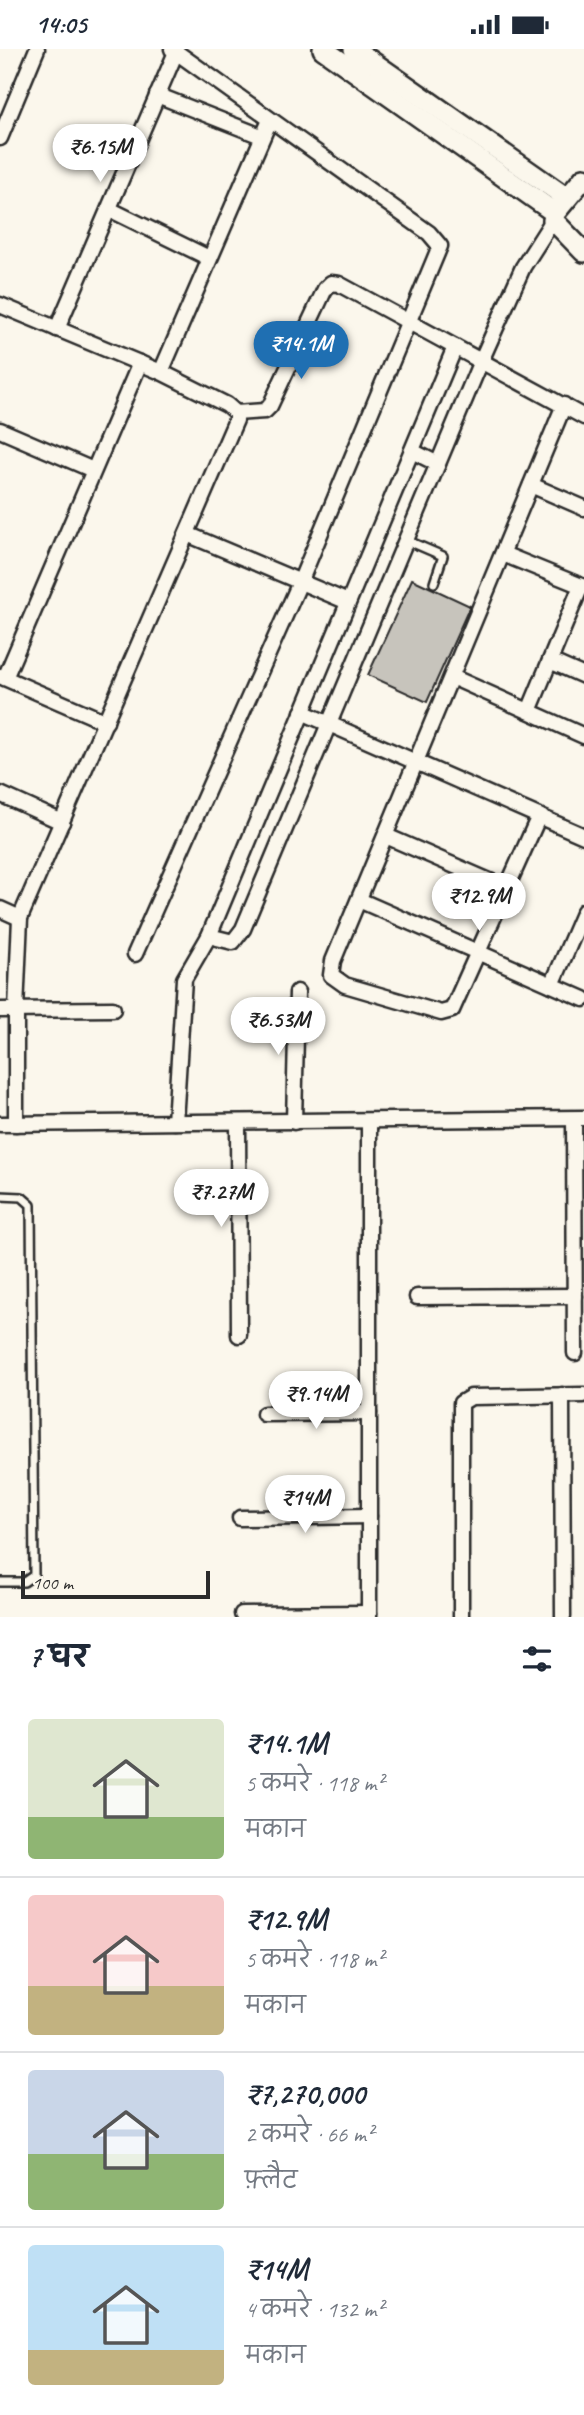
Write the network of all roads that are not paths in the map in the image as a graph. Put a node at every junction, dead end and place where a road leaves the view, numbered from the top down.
1 (37, 49) edge
2 (323, 49) edge
3 (354, 49) edge
4 (174, 50) edge
5 (158, 95) junction
6 (270, 120) junction
7 (261, 136) junction
8 (0, 138) edge
9 (584, 178) edge
10 (109, 209) junction
11 (559, 210) junction
12 (584, 252) edge
13 (209, 258) junction
14 (0, 305) edge
15 (408, 321) junction
16 (57, 330) junction
17 (456, 347) junction
18 (481, 361) junction
19 (140, 363) junction
20 (161, 372) junction
21 (564, 405) junction
22 (236, 413) junction
23 (584, 417) edge
24 (0, 430) edge
25 (412, 451) junction
26 (438, 464) junction
27 (93, 470) junction
28 (531, 485) junction
29 (584, 508) edge
30 (187, 534) junction
31 (406, 540) junction
32 (503, 554) junction
33 (301, 580) junction
34 (434, 583) dead end
35 (582, 587) edge
36 (348, 602) junction
37 (550, 661) junction
38 (584, 676) edge
39 (3, 677) edge
40 (452, 677) junction
41 (529, 711) junction
42 (302, 712) junction
43 (106, 722) junction
44 (329, 724) junction
45 (584, 736) edge
46 (416, 762) junction
47 (0, 794) edge
48 (539, 816) junction
49 (62, 822) junction
50 (386, 836) junction
51 (584, 836) edge
52 (508, 889) junction
53 (359, 900) junction
54 (0, 909) edge
55 (584, 911) edge
56 (20, 918) junction
57 (209, 936) junction
58 (480, 953) junction
59 (135, 954) dead end
60 (552, 985) junction
61 (297, 992) dead end
62 (584, 999) edge
63 (113, 1009) dead end
64 (0, 1010) edge
65 (16, 1010) junction
66 (579, 1119) edge
67 (369, 1121) junction
68 (175, 1122) junction
69 (294, 1122) junction
70 (238, 1123) junction
71 (0, 1124) edge
72 (16, 1124) junction
73 (0, 1196) edge
74 (575, 1296) junction
75 (417, 1297) dead end
76 (239, 1335) dead end
77 (575, 1353) dead end
78 (562, 1395) junction
79 (584, 1395) edge
80 (264, 1413) dead end
81 (369, 1413) junction
82 (369, 1516) junction
83 (240, 1518) dead end
84 (0, 1582) edge
85 (242, 1614) dead end
86 (369, 1615) edge
87 (461, 1617) edge
88 (563, 1617) edge

1 - 8 street
2 - 11 street
3 - 11 street
4 - 5 street
4 - 6 street
5 - 7 street
5 - 10 street
6 - 7 street
6 - 15 street
7 - 13 street
9 - 11 street
10 - 13 street
10 - 16 street
11 - 12 street
11 - 18 street
13 - 20 street
14 - 16 street
15 - 17 street
15 - 22 street
15 - 33 street
16 - 19 street
17 - 18 street
17 - 25 street
18 - 21 street
18 - 26 street
19 - 20 street
19 - 27 street
20 - 22 street
21 - 23 street
21 - 28 street
22 - 30 street
24 - 27 street
25 - 26 street
25 - 36 street
26 - 31 street
27 - 39 street
28 - 29 street
28 - 32 street
30 - 33 street
30 - 43 street
31 - 34 lane
31 - 44 street
32 - 35 street
32 - 40 street
33 - 36 street
33 - 59 street
35 - 37 street
36 - 42 street
37 - 38 street
37 - 41 street
39 - 43 street
40 - 41 street
40 - 46 street
41 - 45 street
42 - 44 street
42 - 57 street
43 - 49 street
44 - 46 street
44 - 57 street
46 - 48 street
46 - 50 street
47 - 49 street
48 - 51 street
48 - 52 street
49 - 56 street
50 - 52 street
50 - 53 street
52 - 58 street
53 - 58 street
53 - 58 street
54 - 56 street
55 - 60 street
56 - 65 street
57 - 68 street
58 - 60 street
60 - 62 street
61 - 69 street
63 - 65 street
64 - 65 street
65 - 72 street
66 - 67 street
66 - 74 street
67 - 69 street
67 - 81 street
68 - 70 street
68 - 72 street
69 - 70 street
70 - 76 street
71 - 72 street
73 - 84 lane
74 - 75 street
74 - 77 street
78 - 79 street
78 - 87 street
78 - 88 street
80 - 81 street
81 - 82 street
82 - 83 street
82 - 86 street
85 - 86 street

